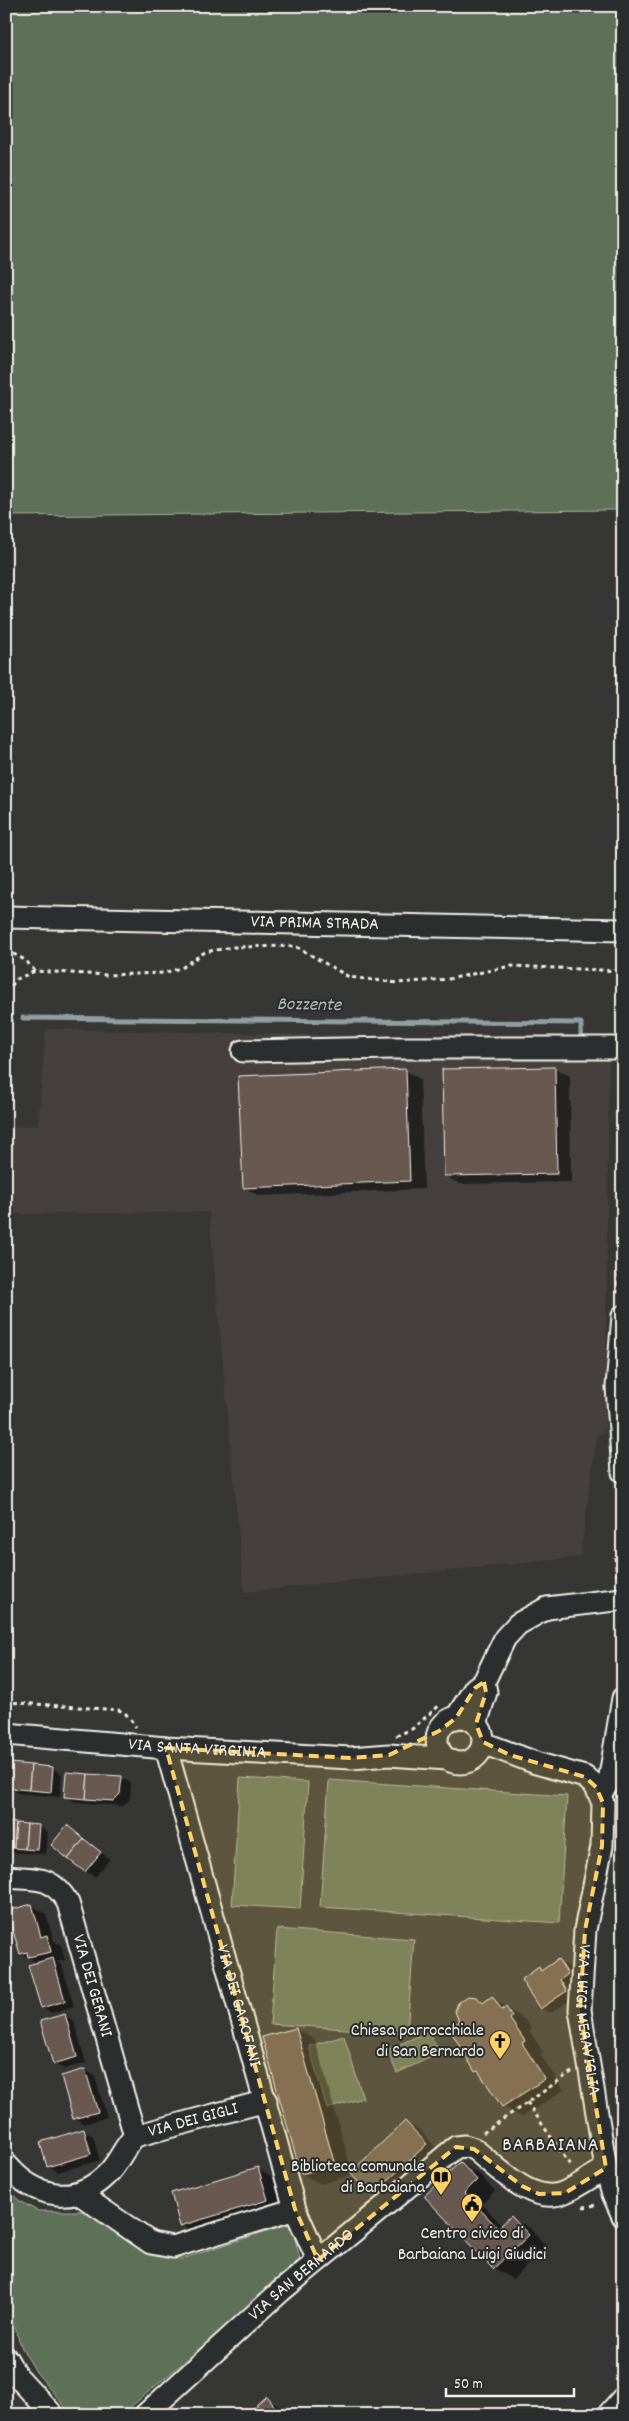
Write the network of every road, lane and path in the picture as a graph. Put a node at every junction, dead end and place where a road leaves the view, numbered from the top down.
1 (6, 917) edge
2 (623, 930) edge
3 (6, 950) edge
4 (35, 971) junction
5 (623, 971) edge
6 (6, 992) edge
7 (623, 1048) edge
8 (244, 1051) dead end
9 (623, 1218) edge
10 (623, 1293) edge
11 (623, 1316) edge
12 (623, 1472) edge
13 (615, 1557) dead end
14 (617, 1576) dead end
15 (623, 1599) edge
16 (484, 1682) junction
17 (623, 1698) edge
18 (6, 1702) edge
19 (451, 1709) junction
20 (146, 1728) dead end
21 (439, 1731) junction
22 (6, 1734) edge
23 (479, 1734) junction
24 (390, 1746) junction
25 (166, 1748) junction
26 (447, 1759) junction
27 (600, 1794) junction
28 (6, 1877) edge
29 (578, 2066) dead end
30 (266, 2102) junction
31 (528, 2102) junction
32 (135, 2136) junction
33 (473, 2140) junction
34 (6, 2164) edge
35 (570, 2165) dead end
36 (606, 2168) junction
37 (78, 2193) junction
38 (618, 2193) edge
39 (296, 2209) junction
40 (623, 2216) edge
41 (318, 2260) junction
42 (6, 2358) edge
43 (623, 2398) edge
44 (53, 2415) edge
45 (145, 2415) edge
46 (608, 2415) edge

1 - 2 street, VIA PRIMA STRADA
3 - 4 path
4 - 5 path
4 - 6 path
7 - 8 street
9 - 10 path
11 - 12 street
13 - 14 path
15 - 16 street
16 - 19 street
16 - 23 street
17 - 27 street
18 - 20 path
19 - 21 street
19 - 23 street
19 - 24 path
21 - 24 street, VIA SANTA VIRGINIA
21 - 26 street
22 - 25 street, VIA SANTA VIRGINIA
23 - 26 street
23 - 27 street
24 - 25 street, VIA SANTA VIRGINIA
24 - 26 street, VIA SANTA VIRGINIA
25 - 30 street, VIA DEI GAROFANI
27 - 36 street, VIA LUIGI MERAVIGLIA
28 - 32 street, VIA DEI GERANI
29 - 31 path
30 - 32 street, VIA DEI GIGLI
30 - 39 street, VIA DEI GAROFANI
31 - 33 path
31 - 35 path
32 - 37 street, VIA DEI GIGLI
33 - 36 street
33 - 41 street, VIA SAN BERNARDO
34 - 37 street, VIA DEI GIGLI
36 - 38 street, VIA LUIGI MERAVIGLIA
37 - 39 street
38 - 40 street, VIA LUIGI MERAVIGLIA
39 - 41 street, VIA DEI GAROFANI
41 - 45 street, VIA SAN BERNARDO
42 - 44 street
43 - 46 street

